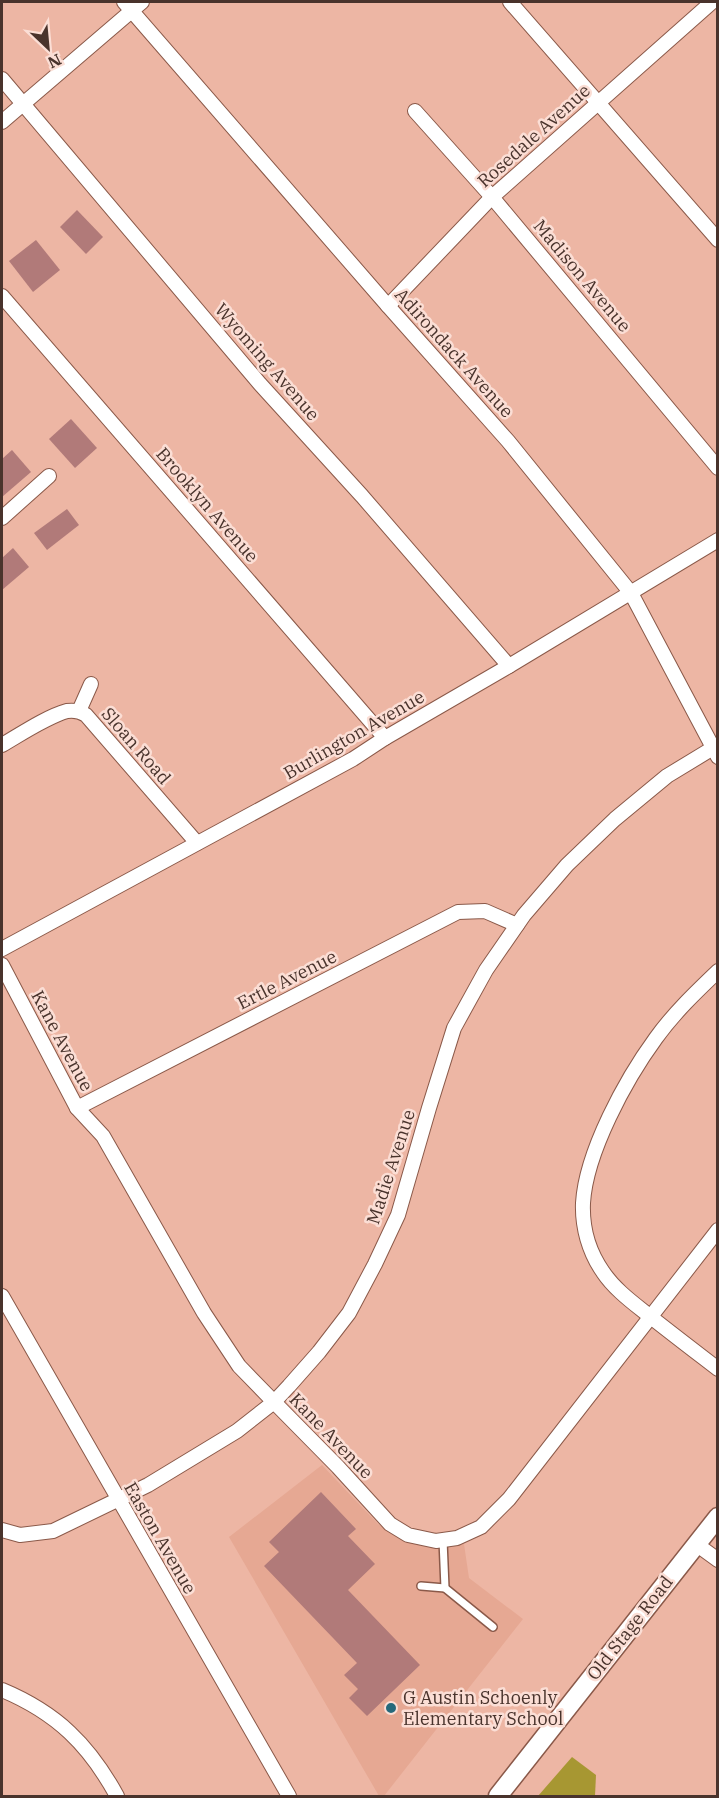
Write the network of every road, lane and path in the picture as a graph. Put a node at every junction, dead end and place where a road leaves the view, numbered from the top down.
1 (510, 2) edge
2 (712, 2) edge
3 (133, 4) edge
4 (2, 79) edge
5 (23, 103) junction
6 (597, 103) junction
7 (415, 111) dead end
8 (2, 122) edge
9 (492, 197) junction
10 (717, 240) edge
11 (2, 296) edge
12 (388, 306) junction
13 (717, 468) edge
14 (49, 476) dead end
15 (2, 518) edge
16 (717, 540) edge
17 (631, 593) junction
18 (509, 666) junction
19 (91, 684) dead end
20 (79, 711) junction
21 (385, 738) junction
22 (2, 745) edge
23 (716, 750) edge
24 (197, 843) junction
25 (517, 925) junction
26 (2, 949) edge
27 (2, 965) edge
28 (717, 971) edge
29 (77, 1108) junction
30 (717, 1230) edge
31 (2, 1297) edge
32 (651, 1317) junction
33 (717, 1369) edge
34 (274, 1402) junction
35 (118, 1500) junction
36 (717, 1517) edge
37 (2, 1530) edge
38 (443, 1540) junction
39 (696, 1544) junction
40 (717, 1560) edge
41 (421, 1586) dead end
42 (445, 1588) junction
43 (493, 1627) dead end
44 (2, 1690) edge
45 (117, 1797) edge
46 (289, 1797) edge
47 (498, 1797) edge

1 - 6 street
2 - 6 street, Rosedale Avenue
3 - 5 street
3 - 12 street, Adirondack Avenue
4 - 5 street, Wyoming Avenue
5 - 8 street
5 - 18 street, Wyoming Avenue
6 - 9 street, Rosedale Avenue
6 - 10 street
7 - 9 street, Madison Avenue
9 - 12 street, Rosedale Avenue
9 - 13 street, Madison Avenue
11 - 21 street, Brooklyn Avenue
12 - 17 street, Adirondack Avenue
14 - 15 street
16 - 17 street, Burlington Avenue
17 - 18 street, Burlington Avenue
17 - 23 street, Adirondack Avenue
18 - 21 street, Burlington Avenue
19 - 20 street
20 - 22 street, Sloan Road
20 - 24 street, Sloan Road
21 - 24 street, Burlington Avenue
23 - 25 street, Madie Avenue
24 - 26 street, Burlington Avenue
25 - 29 street, Ertle Avenue
25 - 34 street, Madie Avenue
27 - 29 street, Kane Avenue
28 - 32 street
29 - 34 street, Kane Avenue
30 - 32 street, Kane Avenue
31 - 35 street, Easton Avenue
32 - 33 street
32 - 38 street, Kane Avenue
34 - 35 street, Madie Avenue
34 - 38 street, Kane Avenue
35 - 37 street, Madie Avenue
35 - 46 street, Easton Avenue
36 - 39 main road, Old Stage Road
38 - 42 lane
39 - 40 street
39 - 47 main road, Old Stage Road
41 - 42 lane
42 - 43 lane
44 - 45 street

